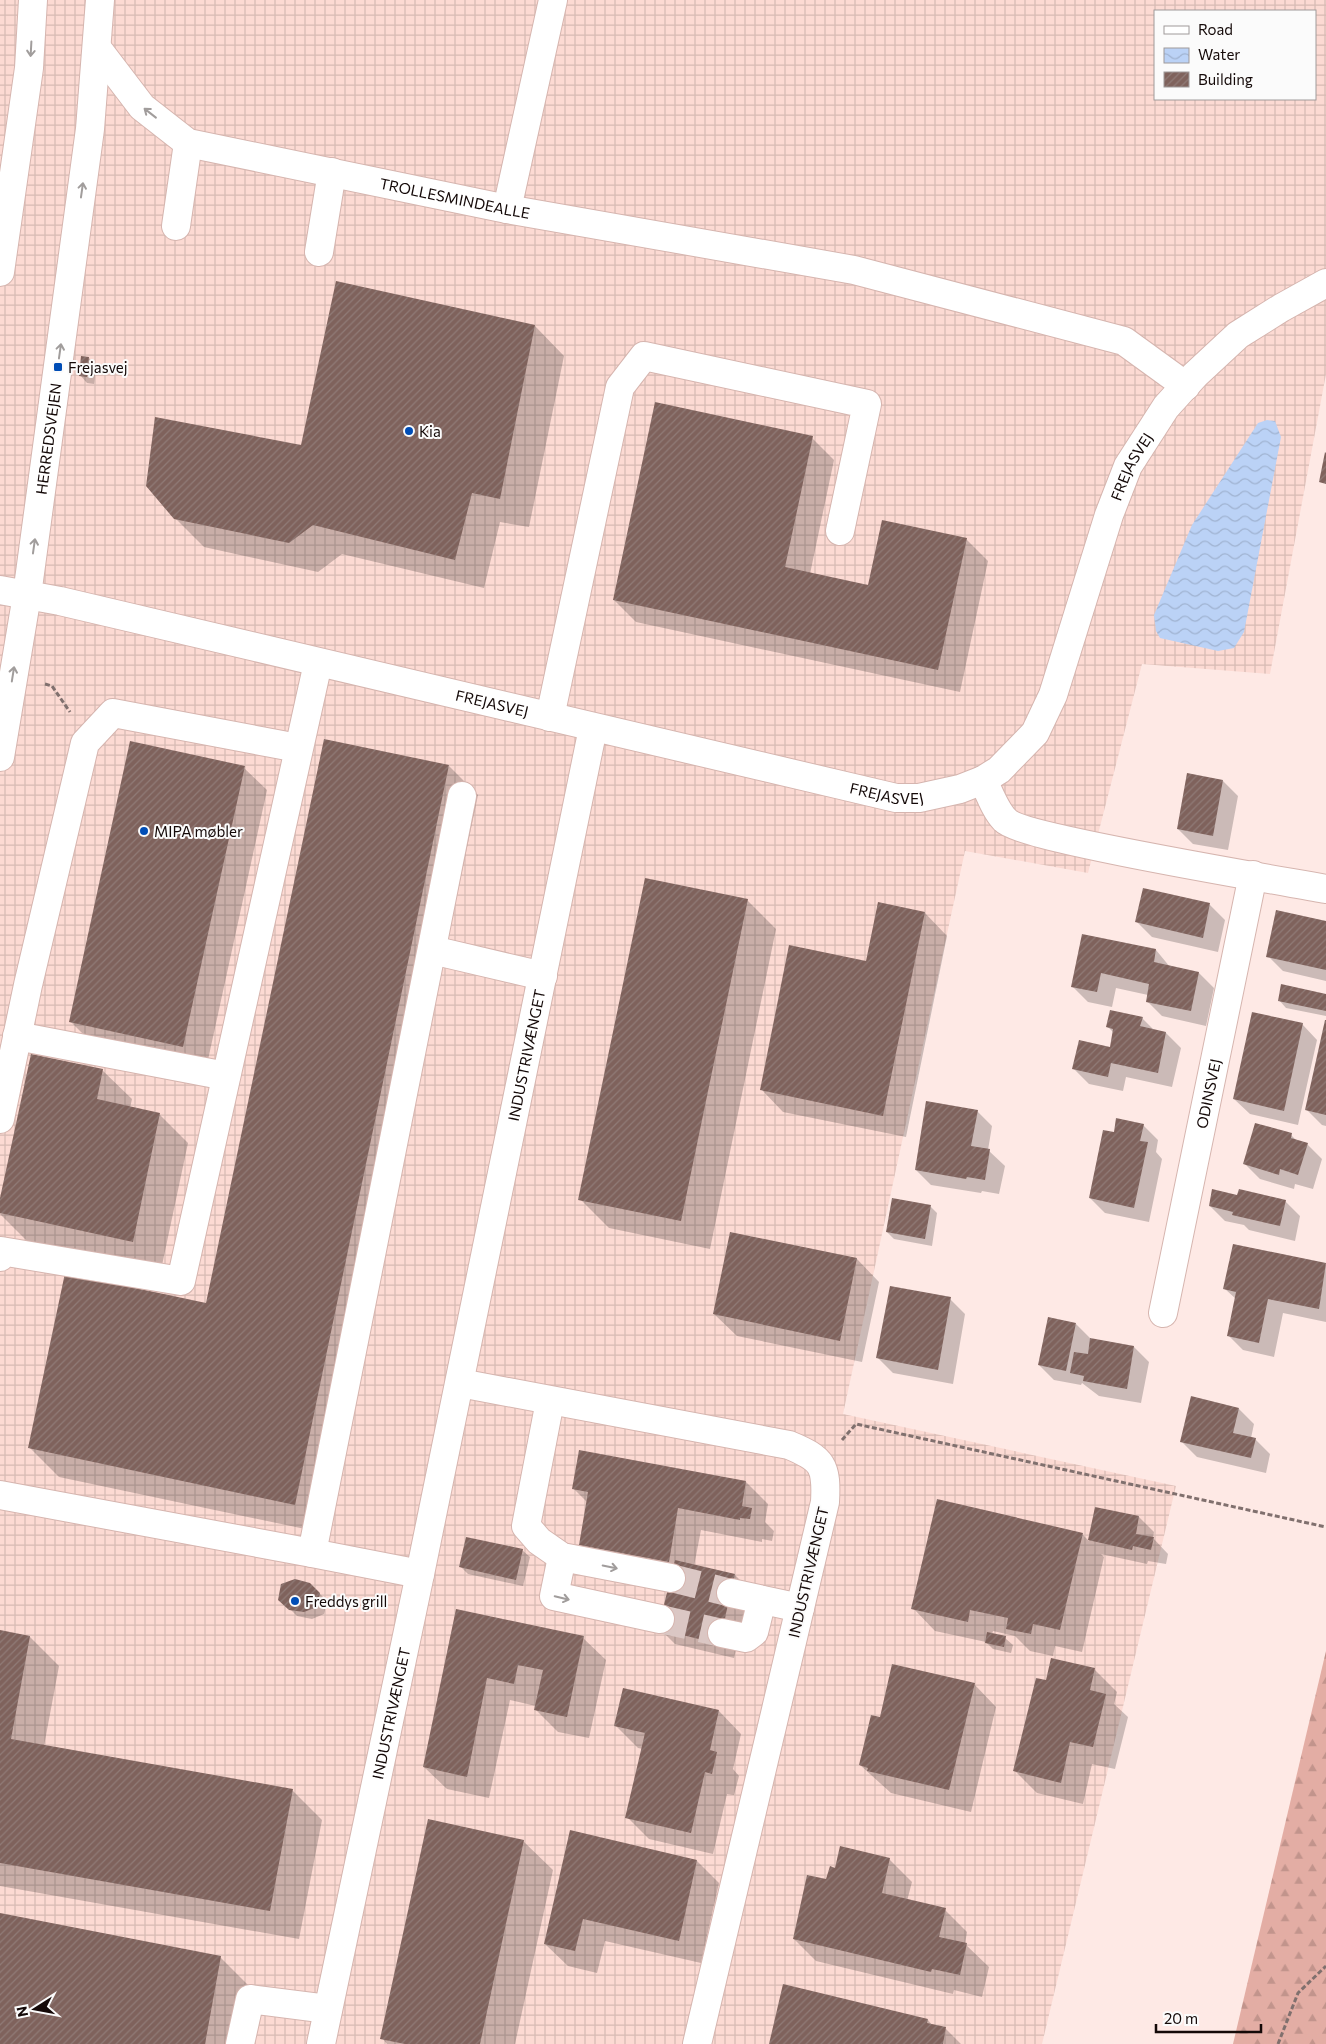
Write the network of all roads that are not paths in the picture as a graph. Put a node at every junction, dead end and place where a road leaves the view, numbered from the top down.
1 (33, 0) edge
2 (100, 0) edge
3 (553, 0) edge
4 (96, 48) junction
5 (188, 143) junction
6 (332, 172) junction
7 (507, 209) junction
8 (176, 226) dead end
9 (319, 252) dead end
10 (0, 272) edge
11 (1326, 283) edge
12 (1190, 380) junction
13 (840, 531) dead end
14 (0, 590) edge
15 (27, 595) junction
16 (318, 663) junction
17 (550, 717) junction
18 (593, 728) junction
19 (298, 748) junction
20 (0, 757) edge
21 (983, 780) junction
22 (462, 796) dead end
23 (1253, 875) junction
24 (1326, 889) edge
25 (432, 950) junction
26 (543, 976) junction
27 (17, 1036) junction
28 (226, 1076) junction
29 (0, 1119) edge
30 (0, 1253) edge
31 (1163, 1313) dead end
32 (460, 1383) junction
33 (550, 1401) junction
34 (0, 1495) edge
35 (312, 1553) junction
36 (562, 1557) junction
37 (420, 1574) junction
38 (671, 1578) tunnel mouth
39 (731, 1593) tunnel mouth
40 (762, 1600) junction
41 (800, 1608) junction
42 (660, 1619) tunnel mouth
43 (722, 1634) tunnel mouth
44 (328, 2009) junction
45 (240, 2044) edge
46 (321, 2044) edge
47 (697, 2044) edge

1 -> 10 street
2 - 4 street, HERREDSVEJEN
3 - 7 street
5 -> 4 street, TROLLESMINDEALLE
15 -> 4 street, HERREDSVEJEN
5 - 6 street, TROLLESMINDEALLE
5 - 8 street
6 - 7 street, TROLLESMINDEALLE
6 - 9 street
7 - 12 street, TROLLESMINDEALLE
11 - 12 street
12 - 21 street, FREJASVEJ
13 - 17 street
14 - 15 street, FREJASVEJ
15 - 16 street, FREJASVEJ
20 -> 15 street, HERREDSVEJEN
16 - 17 street, FREJASVEJ
16 - 19 street
17 - 18 street, FREJASVEJ
18 - 21 street, FREJASVEJ
18 - 26 street, INDUSTRIVÆNGET
19 - 27 street
19 - 28 street
21 - 23 street
22 - 25 street
23 - 24 street
23 - 31 street, ODINSVEJ
25 - 26 street
25 - 35 street
26 - 32 street, INDUSTRIVÆNGET
27 - 28 street
27 - 29 street
28 - 30 street
32 - 33 street
32 - 37 street, INDUSTRIVÆNGET
33 - 36 street
33 - 41 street, INDUSTRIVÆNGET
34 - 35 street
35 - 37 street
36 -> 38 street
36 -> 42 street
37 - 44 street, INDUSTRIVÆNGET
39 - 40 street
40 - 41 street
40 - 43 street
41 - 47 street, INDUSTRIVÆNGET
44 - 45 street
44 - 46 street, INDUSTRIVÆNGET

